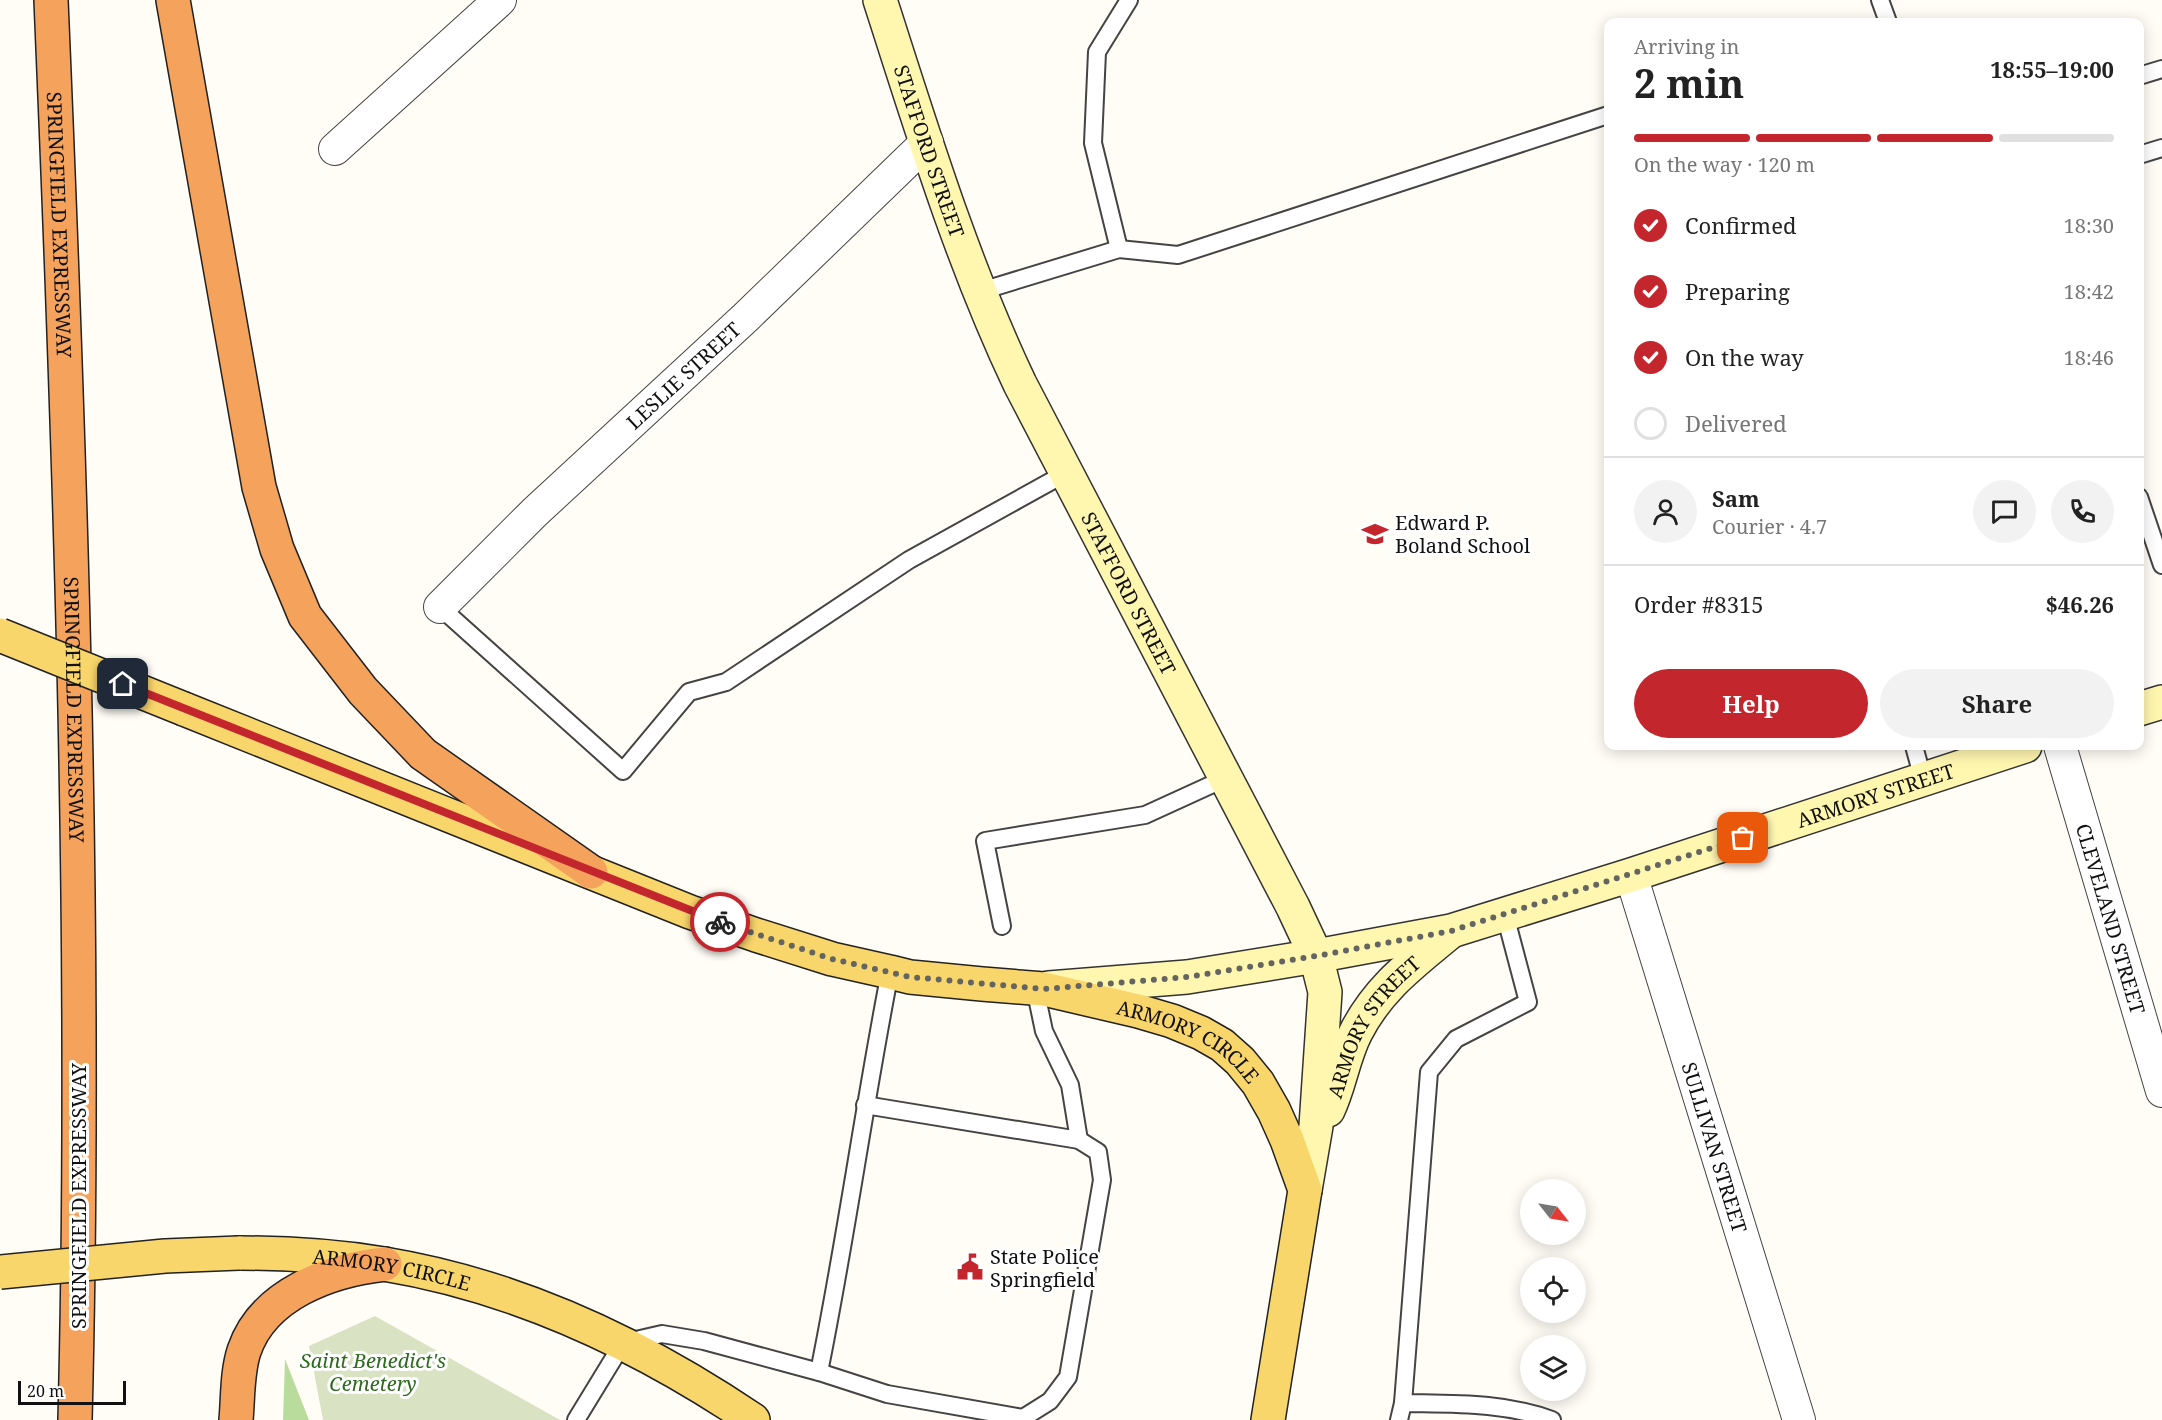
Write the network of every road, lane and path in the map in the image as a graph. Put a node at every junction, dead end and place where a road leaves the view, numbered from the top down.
1 (51, 0) edge
2 (173, 0) edge
3 (500, 0) edge
4 (880, 0) edge
5 (1129, 0) edge
6 (1880, 0) edge
7 (1887, 18) edge
8 (2162, 69) edge
9 (2144, 74) edge
10 (1604, 116) edge
11 (927, 142) junction
12 (2162, 148) edge
13 (334, 149) dead end
14 (2144, 153) edge
15 (1119, 249) junction
16 (978, 292) junction
17 (1066, 473) junction
18 (2144, 511) edge
19 (2162, 565) edge
20 (440, 607) joint
21 (0, 635) edge
22 (2162, 702) edge
23 (2144, 707) edge
24 (1915, 750) edge
25 (2013, 750) edge
26 (2061, 750) edge
27 (1226, 778) junction
28 (1923, 779) junction
29 (591, 872) junction
30 (1631, 875) junction
31 (1505, 915) junction
32 (1002, 926) dead end
33 (1451, 931) junction
34 (1316, 956) junction
35 (890, 972) junction
36 (1040, 988) junction
37 (2162, 1091) edge
38 (865, 1105) junction
39 (1313, 1138) junction
40 (1079, 1140) junction
41 (1305, 1190) junction
42 (385, 1264) junction
43 (0, 1272) edge
44 (623, 1343) junction
45 (819, 1372) junction
46 (1401, 1412) edge
47 (1023, 1419) edge
48 (75, 1420) edge
49 (236, 1420) edge
50 (576, 1420) edge
51 (753, 1420) edge
52 (1268, 1420) edge
53 (1552, 1420) edge
54 (1799, 1420) edge

1 - 48 highway, SPRINGFIELD EXPRESSWAY
2 - 29 highway
3 - 13 street
4 - 11 main road, STAFFORD STREET
5 - 15 lane
6 - 7 lane
8 - 9 lane
10 - 15 lane
11 - 16 main road, STAFFORD STREET
11 - 20 street, LESLIE STREET
12 - 14 lane
15 - 16 lane
16 - 17 main road, STAFFORD STREET
17 - 20 lane
17 - 27 main road, STAFFORD STREET
18 - 19 lane
21 - 29 main road, ARMORY CIRCLE, bridge
22 - 23 main road
24 - 28 lane
25 - 28 main road, ARMORY STREET
26 - 37 street, CLEVELAND STREET
27 - 32 lane
27 - 34 main road, STAFFORD STREET
28 - 30 main road, ARMORY STREET
29 - 35 main road, ARMORY CIRCLE
30 - 31 main road, ARMORY STREET
30 - 54 street, SULLIVAN STREET
31 - 33 main road, ARMORY STREET
31 - 46 lane
33 - 34 main road, ARMORY STREET
33 - 39 main road, ARMORY STREET
34 - 36 main road, ARMORY STREET
34 - 39 main road, STAFFORD STREET
35 - 36 main road, ARMORY CIRCLE
35 - 38 lane
36 - 40 lane
36 - 41 main road, ARMORY CIRCLE
38 - 40 lane
38 - 45 lane
39 - 41 main road, STAFFORD STREET
40 - 47 lane
41 - 52 main road, ARMORY CIRCLE
42 - 43 main road, ARMORY CIRCLE, bridge
42 - 44 main road, ARMORY CIRCLE
42 - 49 highway
44 - 45 lane
44 - 50 lane
44 - 51 main road, ARMORY CIRCLE
45 - 47 lane
46 - 53 lane

